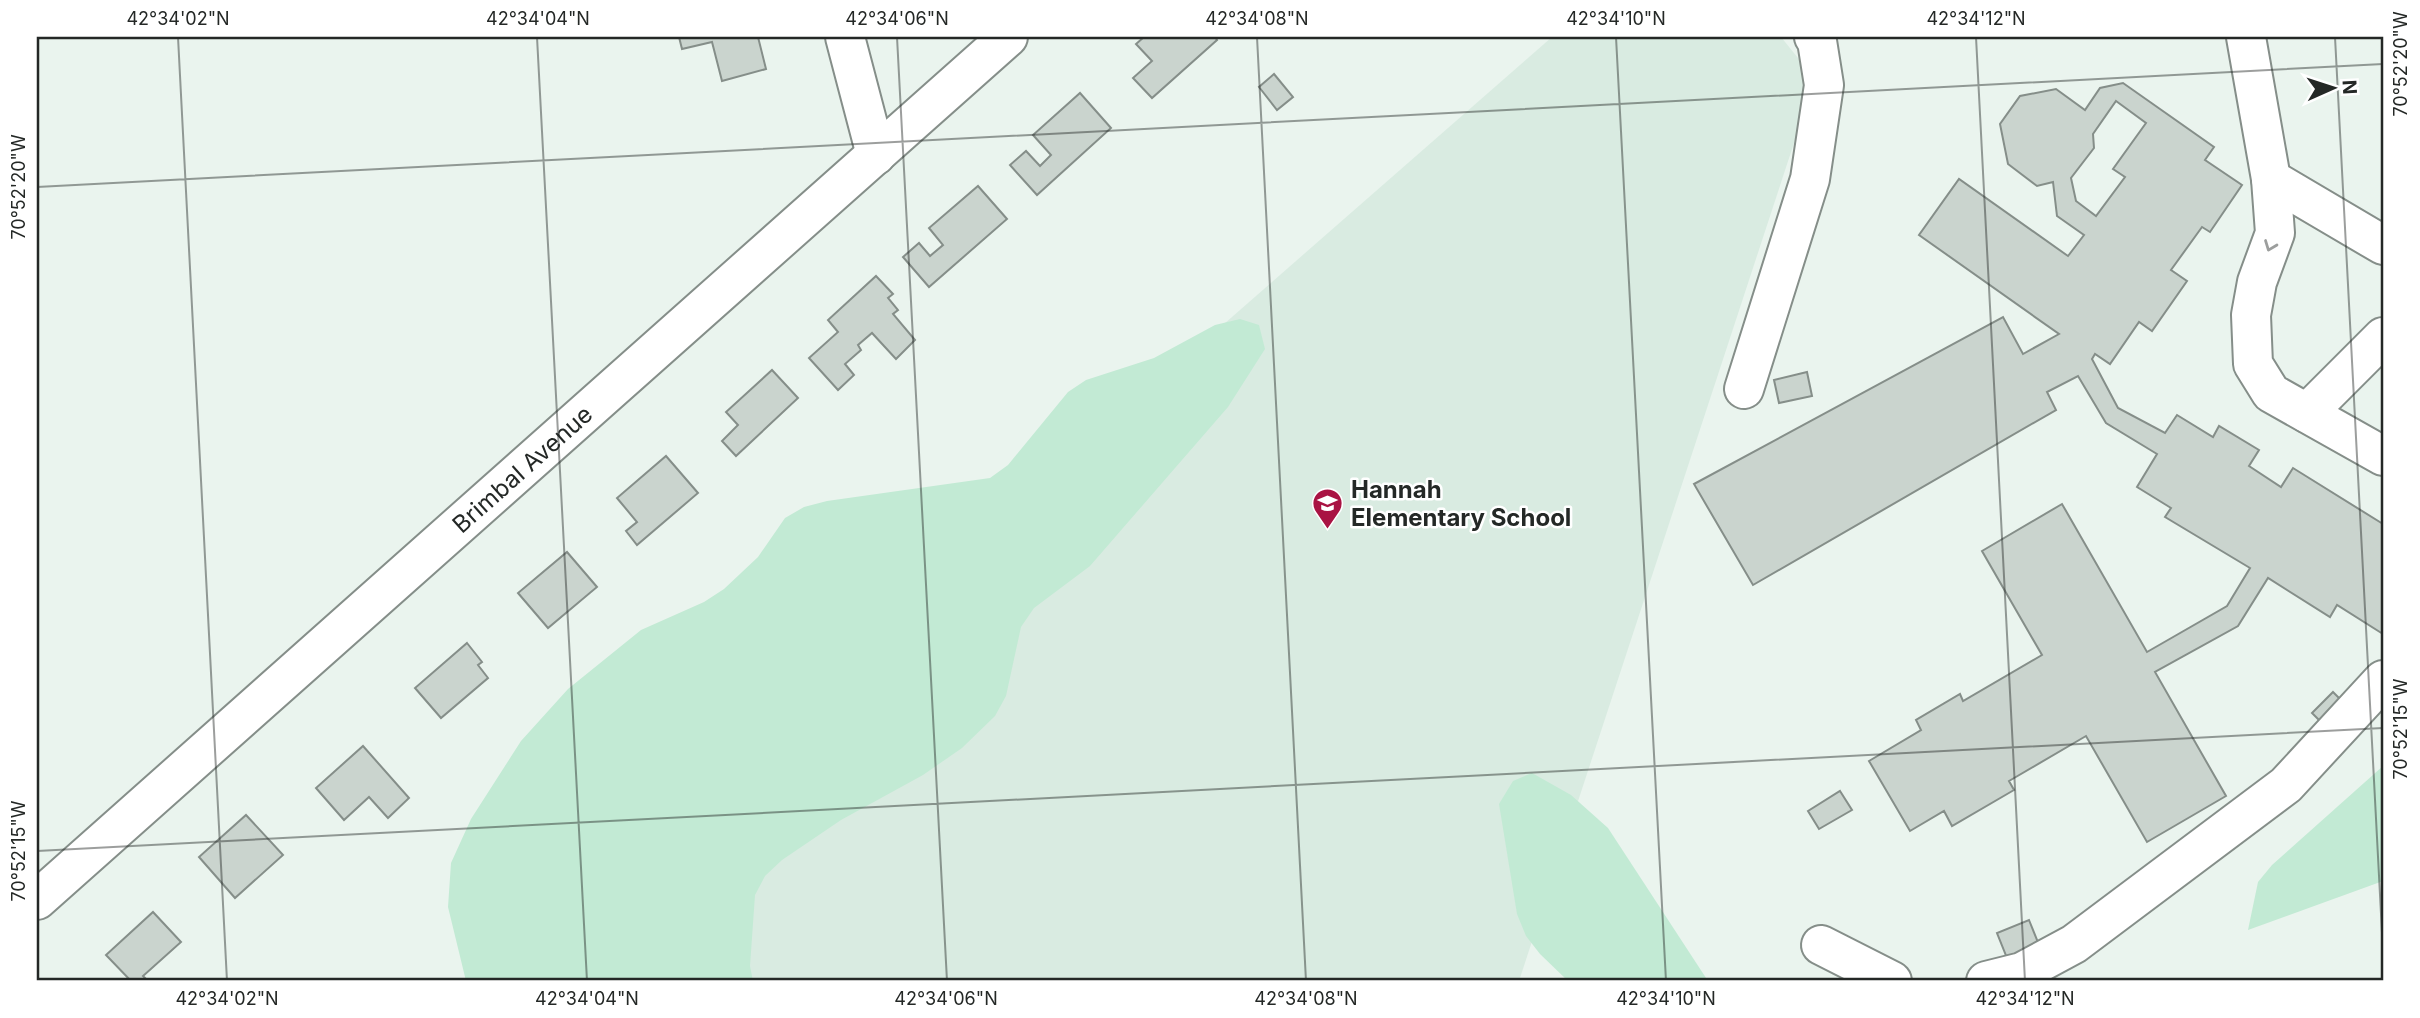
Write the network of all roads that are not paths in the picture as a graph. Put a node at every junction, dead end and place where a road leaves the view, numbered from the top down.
1 (845, 37) edge
2 (1008, 37) edge
3 (1814, 37) edge
4 (2246, 37) edge
5 (876, 155) junction
6 (2271, 179) junction
7 (2383, 245) edge
8 (2383, 337) edge
9 (1744, 389) dead end
10 (2307, 414) junction
11 (2383, 456) edge
12 (2383, 680) edge
13 (37, 900) edge
14 (1821, 945) dead end
15 (1892, 981) edge
16 (1986, 981) edge

1 - 5 main road
2 - 5 main road, Brimbal Avenue
3 - 9 main road
4 - 6 main road
5 - 13 main road, Brimbal Avenue
6 - 7 main road
6 -> 10 main road
8 - 10 main road
10 - 11 main road
12 - 16 main road
14 - 15 main road

